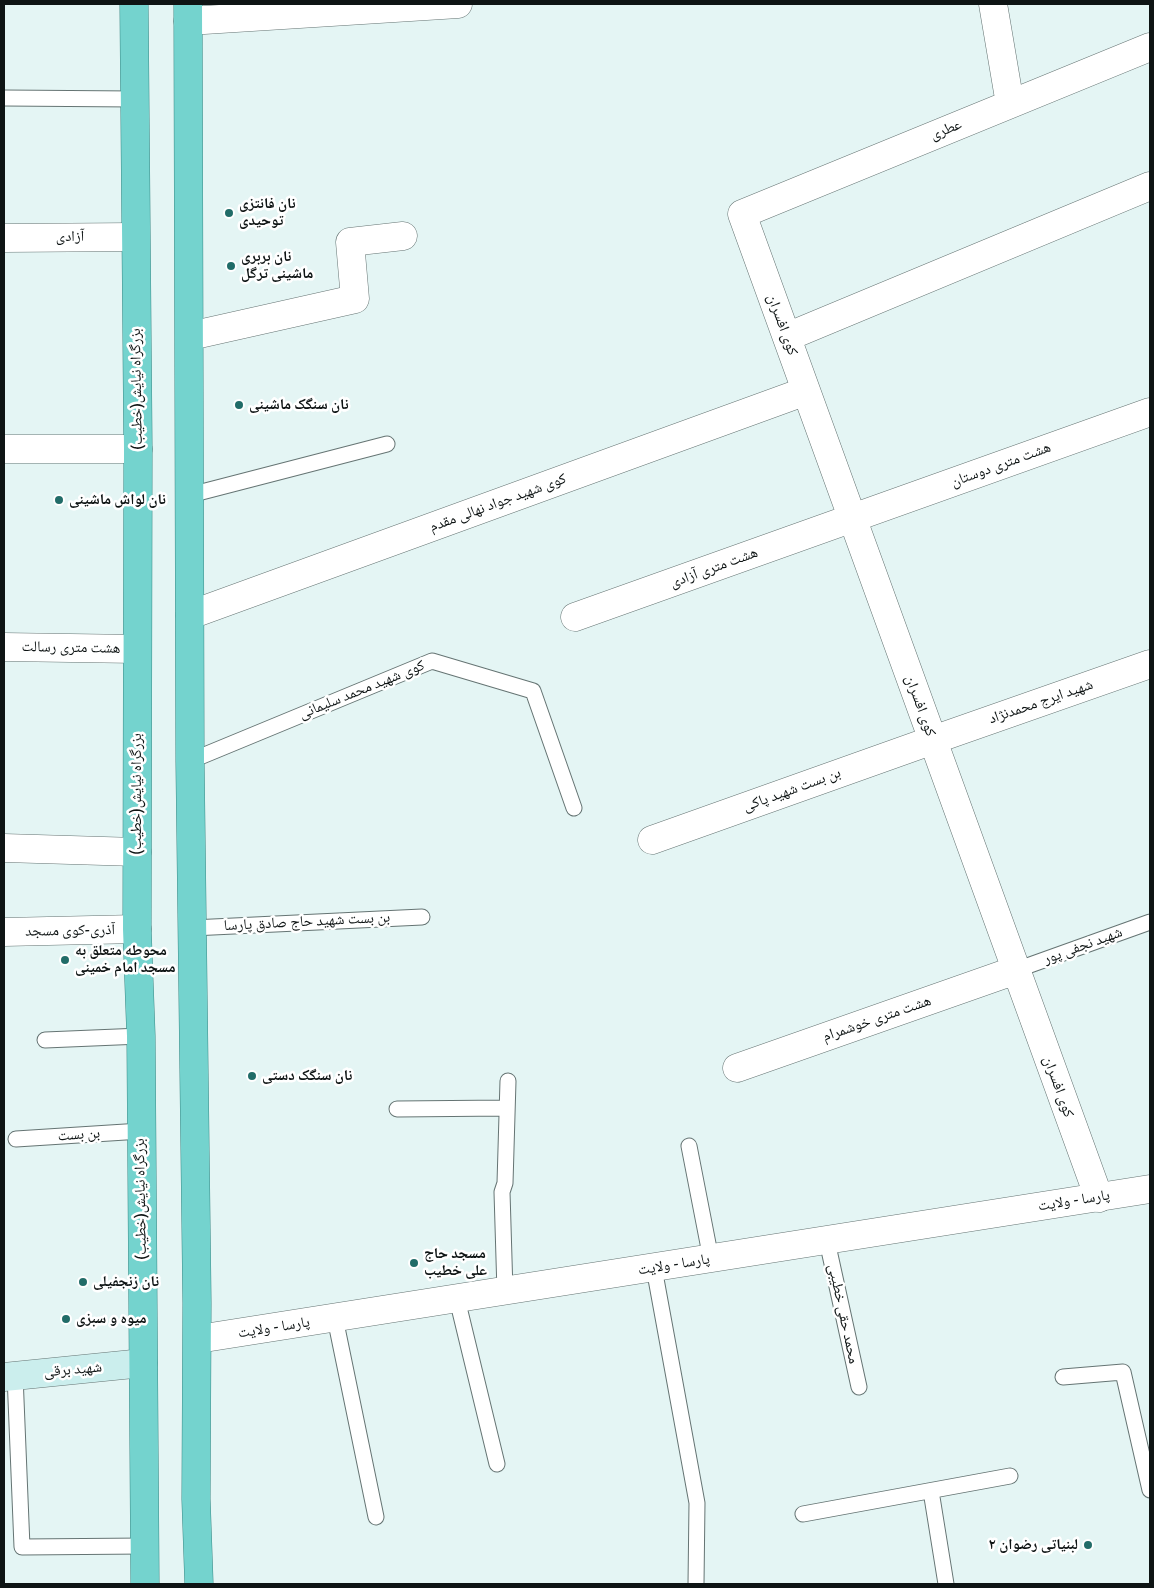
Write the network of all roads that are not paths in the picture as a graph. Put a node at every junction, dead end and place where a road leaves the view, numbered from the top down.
1 (134, 4) edge
2 (458, 4) edge
3 (992, 4) edge
4 (188, 13) edge
5 (1150, 47) edge
6 (4, 98) edge
7 (134, 99) junction
8 (1010, 104) junction
9 (1150, 186) edge
10 (742, 214) joint
11 (135, 236) junction
12 (403, 236) dead end
13 (4, 238) edge
14 (190, 336) junction
15 (786, 337) junction
16 (806, 391) junction
17 (1150, 412) edge
18 (387, 444) dead end
19 (4, 448) edge
20 (138, 449) junction
21 (190, 494) junction
22 (852, 518) junction
23 (190, 616) junction
24 (575, 617) dead end
25 (4, 648) edge
26 (137, 649) junction
27 (1150, 664) edge
28 (932, 740) junction
29 (190, 761) junction
30 (574, 808) dead end
31 (652, 840) dead end
32 (4, 848) edge
33 (137, 852) junction
34 (422, 917) dead end
35 (1150, 922) edge
36 (192, 928) junction
37 (137, 929) junction
38 (4, 932) edge
39 (1016, 970) junction
40 (140, 1036) junction
41 (45, 1040) dead end
42 (737, 1068) dead end
43 (508, 1081) dead end
44 (506, 1108) junction
45 (397, 1109) dead end
46 (141, 1131) junction
47 (16, 1139) dead end
48 (689, 1146) dead end
49 (1150, 1189) edge
50 (1099, 1198) junction
51 (827, 1241) junction
52 (711, 1259) junction
53 (654, 1268) junction
54 (505, 1292) junction
55 (457, 1299) junction
56 (336, 1318) junction
57 (198, 1339) junction
58 (143, 1363) junction
59 (9, 1376) edge
60 (1063, 1376) dead end
61 (859, 1388) dead end
62 (497, 1464) dead end
63 (1010, 1476) dead end
64 (1150, 1490) edge
65 (931, 1491) junction
66 (803, 1514) dead end
67 (376, 1517) dead end
68 (145, 1546) junction
69 (145, 1584) edge
70 (199, 1584) edge
71 (696, 1584) edge
72 (946, 1584) edge

1 - 7 highway, بزرگراه نیایش(خطیب)
2 - 4 street
3 - 8 street
4 - 14 highway
5 - 8 street, عطری
6 - 7 lane
7 - 11 highway, بزرگراه نیایش(خطیب)
8 - 10 street, عطری
9 - 15 street
10 - 15 street, کوی افسران
11 - 13 street, آزادی
11 - 20 highway, بزرگراه نیایش(خطیب)
12 - 14 street
14 - 21 highway
15 - 16 street, کوی افسران
16 - 22 street, کوی افسران
16 - 23 street, کوی شهید جواد نهالی مقدم
17 - 22 street, هشت متری دوستان
18 - 21 lane
19 - 20 street
20 - 26 highway, بزرگراه نیایش(خطیب)
21 - 23 highway
22 - 24 street, هشت متری آزادی
22 - 28 street, کوی افسران
23 - 29 highway
25 - 26 street, هشت متری رسالت
26 - 33 highway, بزرگراه نیایش(خطیب)
27 - 28 street, شهید ایرج محمدنژاد
28 - 31 street, بن بست شهید پاکى
28 - 39 street, کوی افسران
29 - 30 lane, کوی شهید محمد سلیمانی
29 - 36 highway
32 - 33 street
33 - 37 highway, بزرگراه نیایش(خطیب)
34 - 36 lane, بن بست شهید حاج صادق پارسا
35 - 39 lane, شهید نجفی پور
36 - 57 highway
37 - 38 street, آذری-کوی مسجد
37 - 40 highway, بزرگراه نیایش(خطیب)
39 - 42 street, هشت متری خوشمرام
39 - 50 street, کوی افسران
40 - 41 lane
40 - 46 highway, بزرگراه نیایش(خطیب)
43 - 44 lane
44 - 45 lane
44 - 54 lane
46 - 47 lane, بن بست
46 - 58 highway, بزرگراه نیایش(خطیب)
48 - 52 lane
49 - 50 street, پارسا - ولایت
50 - 51 street, پارسا - ولایت
51 - 52 street, پارسا - ولایت
51 - 61 lane, محمد حقی خطیبی
52 - 53 street, پارسا - ولایت
53 - 54 street, پارسا - ولایت
53 - 71 lane
54 - 55 street, پارسا - ولایت
55 - 56 street, پارسا - ولایت
55 - 62 lane
56 - 57 street, پارسا - ولایت
56 - 67 lane
57 - 70 highway
58 - 59 main road, شهید برقی
58 - 68 highway, بزرگراه نیایش(خطیب)
59 - 68 lane
60 - 64 lane
63 - 65 lane
65 - 66 lane
65 - 72 lane
68 - 69 highway, بزرگراه نیایش(خطیب)

